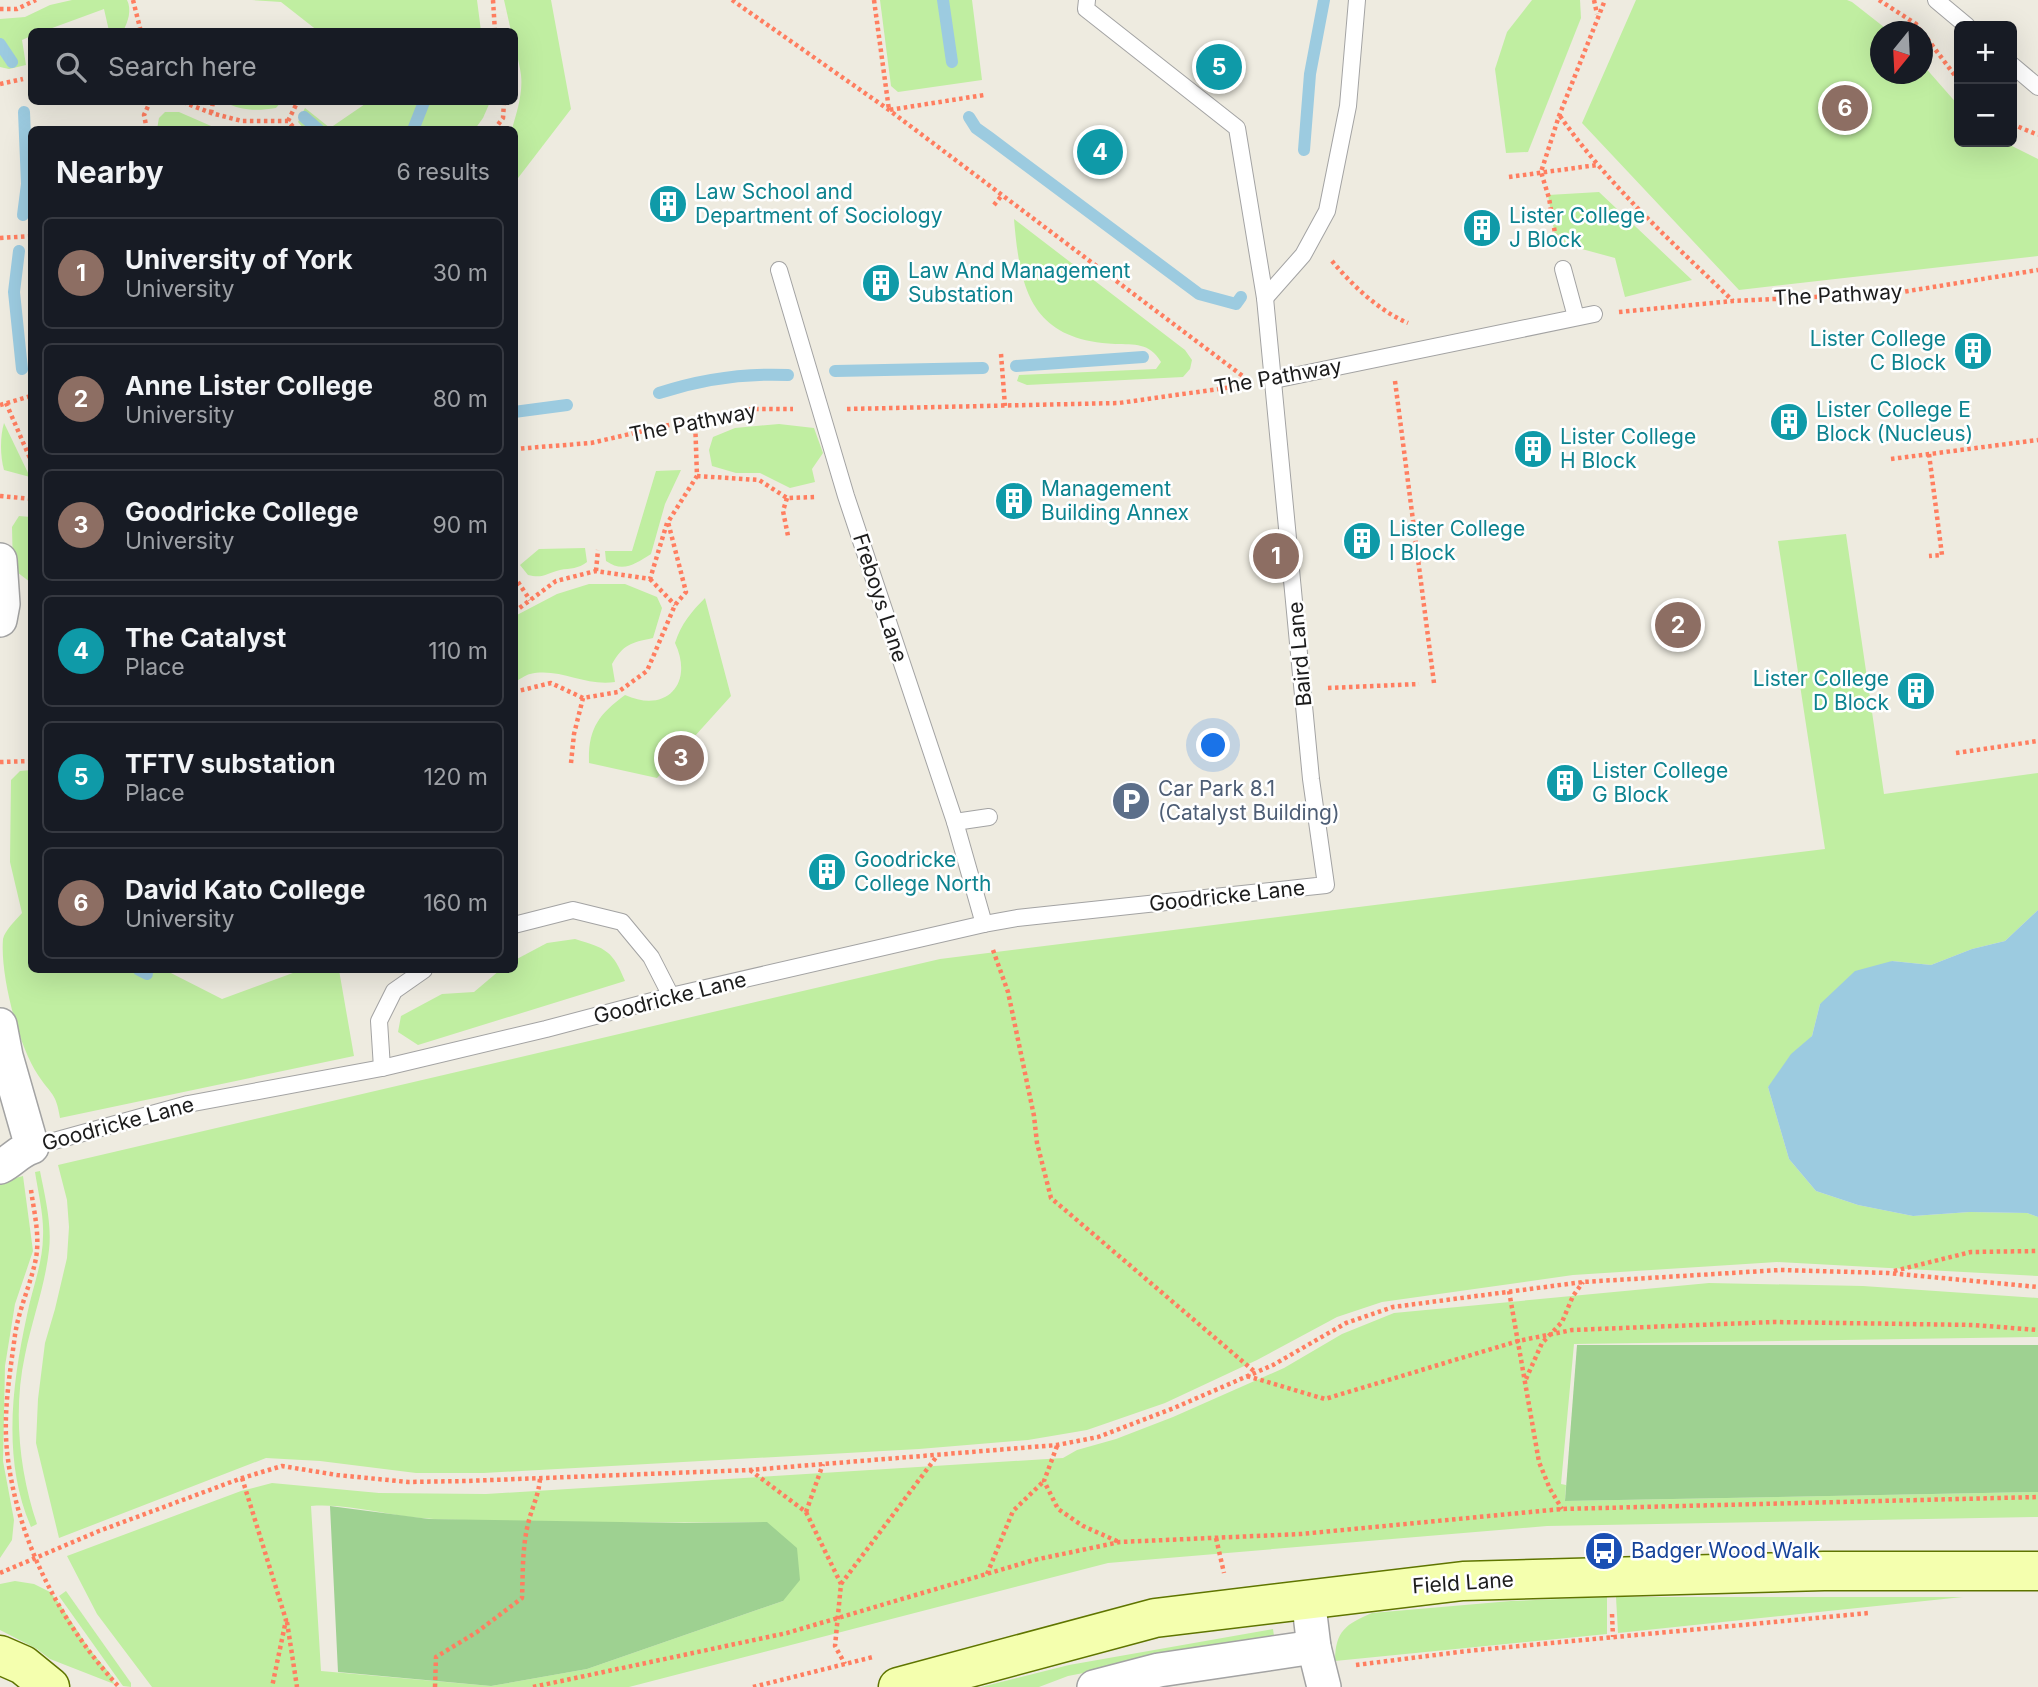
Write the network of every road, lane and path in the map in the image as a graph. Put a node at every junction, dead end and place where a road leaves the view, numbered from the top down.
1 (36, 0) edge
2 (133, 0) edge
3 (493, 0) edge
4 (732, 0) edge
5 (874, 0) edge
6 (1087, 0) edge
7 (1357, 0) edge
8 (1594, 0) edge
9 (1605, 0) edge
10 (1879, 0) edge
11 (1936, 0) edge
12 (0, 9) edge
13 (1598, 14) junction
14 (1911, 21) edge
15 (1961, 21) edge
16 (140, 28) edge
17 (495, 28) edge
18 (1933, 47) edge
19 (2017, 69) edge
20 (1954, 74) edge
21 (23, 79) dead end
22 (0, 84) edge
23 (2038, 87) edge
24 (984, 95) dead end
25 (148, 105) edge
26 (191, 105) edge
27 (212, 105) edge
28 (296, 105) dead end
29 (504, 105) edge
30 (889, 110) junction
31 (211, 113) junction
32 (1559, 116) junction
33 (288, 121) junction
34 (146, 126) edge
35 (292, 126) edge
36 (497, 126) edge
37 (2017, 126) edge
38 (2038, 135) edge
39 (1598, 165) junction
40 (1541, 172) junction
41 (1509, 177) dead end
42 (1002, 195) junction
43 (994, 205) dead end
44 (28, 236) edge
45 (0, 238) edge
46 (1312, 239) junction
47 (1563, 269) joint
48 (779, 270) dead end
49 (2038, 270) edge
50 (1265, 298) junction
51 (1732, 301) junction
52 (1594, 314) joint
53 (1576, 317) junction
54 (1454, 342) junction
55 (1000, 354) dead end
56 (1393, 356) junction
57 (1274, 380) junction
58 (28, 397) edge
59 (3, 404) edge
60 (1005, 406) junction
61 (819, 409) junction
62 (695, 419) junction
63 (2038, 440) edge
64 (518, 449) edge
65 (1929, 454) junction
66 (28, 455) edge
67 (1891, 459) dead end
68 (697, 476) junction
69 (0, 496) edge
70 (846, 496) junction
71 (787, 498) junction
72 (28, 499) edge
73 (668, 522) junction
74 (788, 536) dead end
75 (598, 550) dead end
76 (1929, 556) dead end
77 (0, 560) edge
78 (596, 571) junction
79 (650, 579) junction
80 (518, 582) dead end
81 (530, 600) junction
82 (674, 605) junction
83 (518, 609) edge
84 (0, 620) edge
85 (1434, 683) dead end
86 (1419, 684) dead end
87 (1303, 689) junction
88 (518, 691) edge
89 (583, 698) junction
90 (2038, 741) edge
91 (1956, 753) dead end
92 (28, 761) edge
93 (0, 762) edge
94 (571, 763) dead end
95 (989, 817) dead end
96 (956, 822) junction
97 (1326, 885) joint
98 (518, 924) edge
99 (984, 924) junction
100 (420, 973) edge
101 (671, 996) junction
102 (0, 1025) edge
103 (382, 1068) junction
104 (13, 1153) edge
105 (2038, 1251) edge
106 (1888, 1273) junction
107 (1583, 1282) junction
108 (2038, 1287) edge
109 (1509, 1291) junction
110 (2038, 1330) edge
111 (1552, 1333) junction
112 (1518, 1341) junction
113 (1255, 1373) junction
114 (1247, 1376) junction
115 (1525, 1380) junction
116 (1057, 1445) junction
117 (938, 1455) junction
118 (823, 1464) junction
119 (750, 1469) junction
120 (242, 1478) junction
121 (540, 1478) junction
122 (1044, 1481) junction
123 (2038, 1497) edge
124 (1562, 1509) junction
125 (806, 1512) junction
126 (1216, 1538) junction
127 (1120, 1542) junction
128 (35, 1557) junction
129 (2038, 1571) edge
130 (0, 1573) edge
131 (987, 1574) junction
132 (1224, 1574) dead end
133 (841, 1584) junction
134 (1308, 1598) junction
135 (1875, 1612) dead end
136 (836, 1619) junction
137 (286, 1620) junction
138 (0, 1655) edge
139 (845, 1664) dead end
140 (1319, 1669) edge
141 (50, 1687) edge
142 (119, 1687) edge
143 (272, 1687) edge
144 (297, 1687) edge
145 (435, 1687) edge
146 (533, 1687) edge
147 (898, 1687) edge
148 (1094, 1687) edge

1 - 12 path
2 - 16 path
3 - 17 path
4 - 30 path
5 - 30 path
6 - 50 lane, Baird Lane
7 - 46 lane
8 - 13 path
9 - 13 path
10 - 14 path
11 - 15 lane
13 - 32 path
18 - 20 path
19 - 23 lane
21 - 22 path
24 - 30 path
25 - 34 path
26 - 31 path
27 - 31 path
28 - 33 path
29 - 36 path
30 - 42 path
31 - 33 path
32 - 39 path
32 - 40 path
33 - 35 path
37 - 38 path
39 - 40 path
39 - 51 path
40 - 41 path
40 - 47 path
42 - 43 path
42 - 60 path, The Pathway
44 - 45 path
46 - 50 lane
46 - 54 path
47 - 53 lane
48 - 61 lane, Freboys Lane
49 - 51 path, The Pathway
50 - 57 lane, Baird Lane
51 - 52 path, The Pathway
52 - 53 lane, The Pathway
53 - 54 lane, The Pathway
54 - 56 lane, The Pathway
55 - 60 path
56 - 57 lane, The Pathway
56 - 85 path
57 - 87 lane, Baird Lane
58 - 59 path
59 - 66 path
60 - 61 path, The Pathway
61 - 62 path, The Pathway
61 - 70 lane, Freboys Lane
62 - 64 path, The Pathway
62 - 68 path
63 - 65 path
65 - 67 path
65 - 76 path
68 - 71 path
68 - 73 path
69 - 72 path
70 - 71 path
70 - 96 lane, Freboys Lane
71 - 74 path
73 - 79 path
73 - 82 path
75 - 78 path
77 - 84 street
78 - 79 path
78 - 81 path
79 - 82 path
80 - 81 path
81 - 83 path
82 - 89 path
86 - 87 path
87 - 97 lane, Baird Lane
88 - 89 path
89 - 94 path
90 - 91 path
92 - 93 path
95 - 96 lane
96 - 99 lane, Freboys Lane
97 - 99 lane, Goodricke Lane
98 - 101 lane
99 - 101 lane, Goodricke Lane
99 - 113 path
100 - 103 lane
101 - 103 lane, Goodricke Lane
102 - 104 street
103 - 104 lane, Goodricke Lane
104 - 128 path
105 - 106 path
106 - 107 path
106 - 108 path
107 - 109 path
107 - 111 path
109 - 112 path
109 - 113 path
110 - 111 path
111 - 112 path
111 - 115 path
112 - 114 path
112 - 115 path
113 - 114 path
114 - 116 path
115 - 124 path
116 - 117 path
116 - 122 path
117 - 118 path
117 - 133 path
118 - 119 path
118 - 125 path
119 - 121 path
119 - 125 path
120 - 121 path
120 - 128 path
120 - 137 path
121 - 145 path
122 - 127 path
122 - 131 path
123 - 124 path
124 - 126 path
125 - 133 path
126 - 127 path
126 - 132 path
127 - 131 path
128 - 130 path
128 - 142 path
129 - 134 street, Field Lane
131 - 136 path
133 - 136 path
134 - 140 street
134 - 147 street, Field Lane
135 - 140 path
136 - 139 path
136 - 146 path
137 - 143 path
137 - 144 path
138 - 141 street
140 - 148 street

